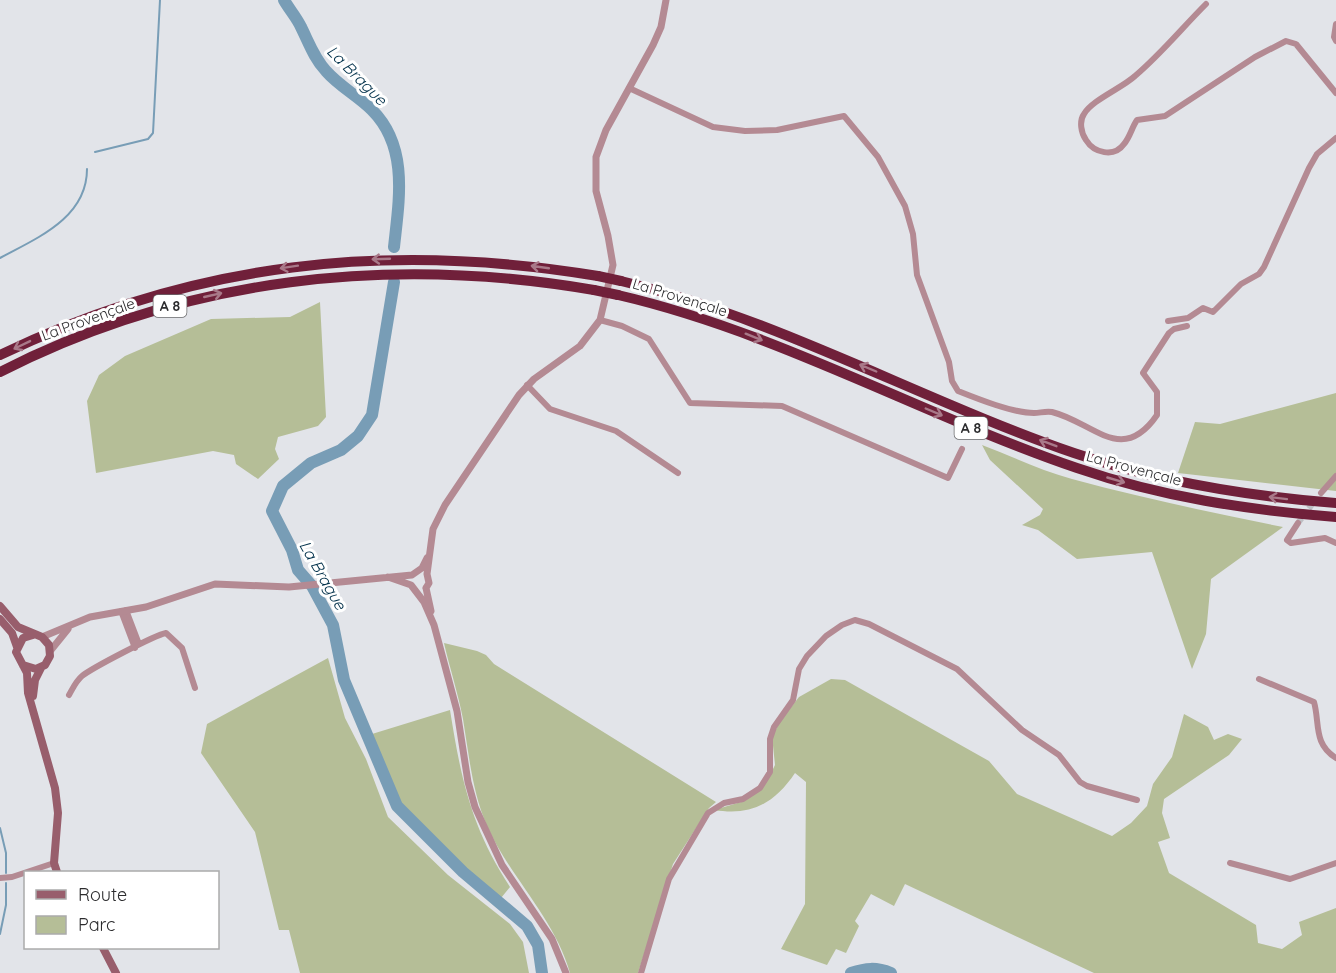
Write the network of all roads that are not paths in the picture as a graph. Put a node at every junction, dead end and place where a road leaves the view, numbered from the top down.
1 (666, 0) edge
2 (1206, 4) dead end
3 (1336, 24) edge
4 (1336, 41) edge
5 (629, 88) junction
6 (1336, 93) edge
7 (1336, 138) edge
8 (600, 320) junction
9 (1168, 321) dead end
10 (1186, 326) dead end
11 (0, 355) edge
12 (0, 372) edge
13 (527, 385) junction
14 (962, 449) dead end
15 (678, 473) dead end
16 (1336, 476) edge
17 (1321, 493) tunnel mouth
18 (1336, 503) edge
19 (1336, 517) edge
20 (1298, 523) tunnel mouth
21 (1336, 543) edge
22 (419, 573) junction
23 (388, 577) junction
24 (413, 587) junction
25 (426, 588) junction
26 (0, 606) edge
27 (124, 611) junction
28 (0, 619) edge
29 (72, 625) junction
30 (434, 625) junction
31 (38, 636) junction
32 (137, 646) junction
33 (17, 647) junction
34 (51, 651) junction
35 (23, 665) junction
36 (41, 668) junction
37 (1259, 679) dead end
38 (195, 688) dead end
39 (69, 695) dead end
40 (32, 702) junction
41 (1336, 758) edge
42 (1137, 800) dead end
43 (1336, 862) edge
44 (54, 863) junction
45 (1230, 863) dead end
46 (30, 871) edge
47 (56, 871) edge
48 (24, 873) edge
49 (0, 878) edge
50 (104, 949) edge
51 (116, 973) edge
52 (566, 973) edge
53 (641, 973) edge

1 - 5 street
2 - 6 street
3 - 4 street
5 - 8 street
5 - 10 street
7 - 9 street
8 - 13 street
8 - 14 street
18 -> 11 highway, La Provençale / A 8, bridge
12 -> 19 highway, La Provençale / A 8, bridge
13 - 15 street
13 - 22 street
16 - 17 street
20 - 21 street
22 - 23 street
22 - 24 street
22 - 25 street
23 - 24 street
23 - 27 street
24 - 25 street
24 - 30 street
25 - 30 street
26 - 31 main road
27 - 29 street
27 - 32 street
28 - 33 main road
29 - 31 street
29 - 34 street
30 - 52 street
31 - 33 main road
31 - 34 main road
32 - 38 street
32 - 39 street
33 - 35 main road
34 - 36 main road
35 - 36 main road
35 - 40 main road
36 - 40 main road
37 - 41 street
40 - 44 main road
42 - 53 street
43 - 45 street
44 - 46 street
44 - 47 main road
48 - 49 street
50 - 51 main road

